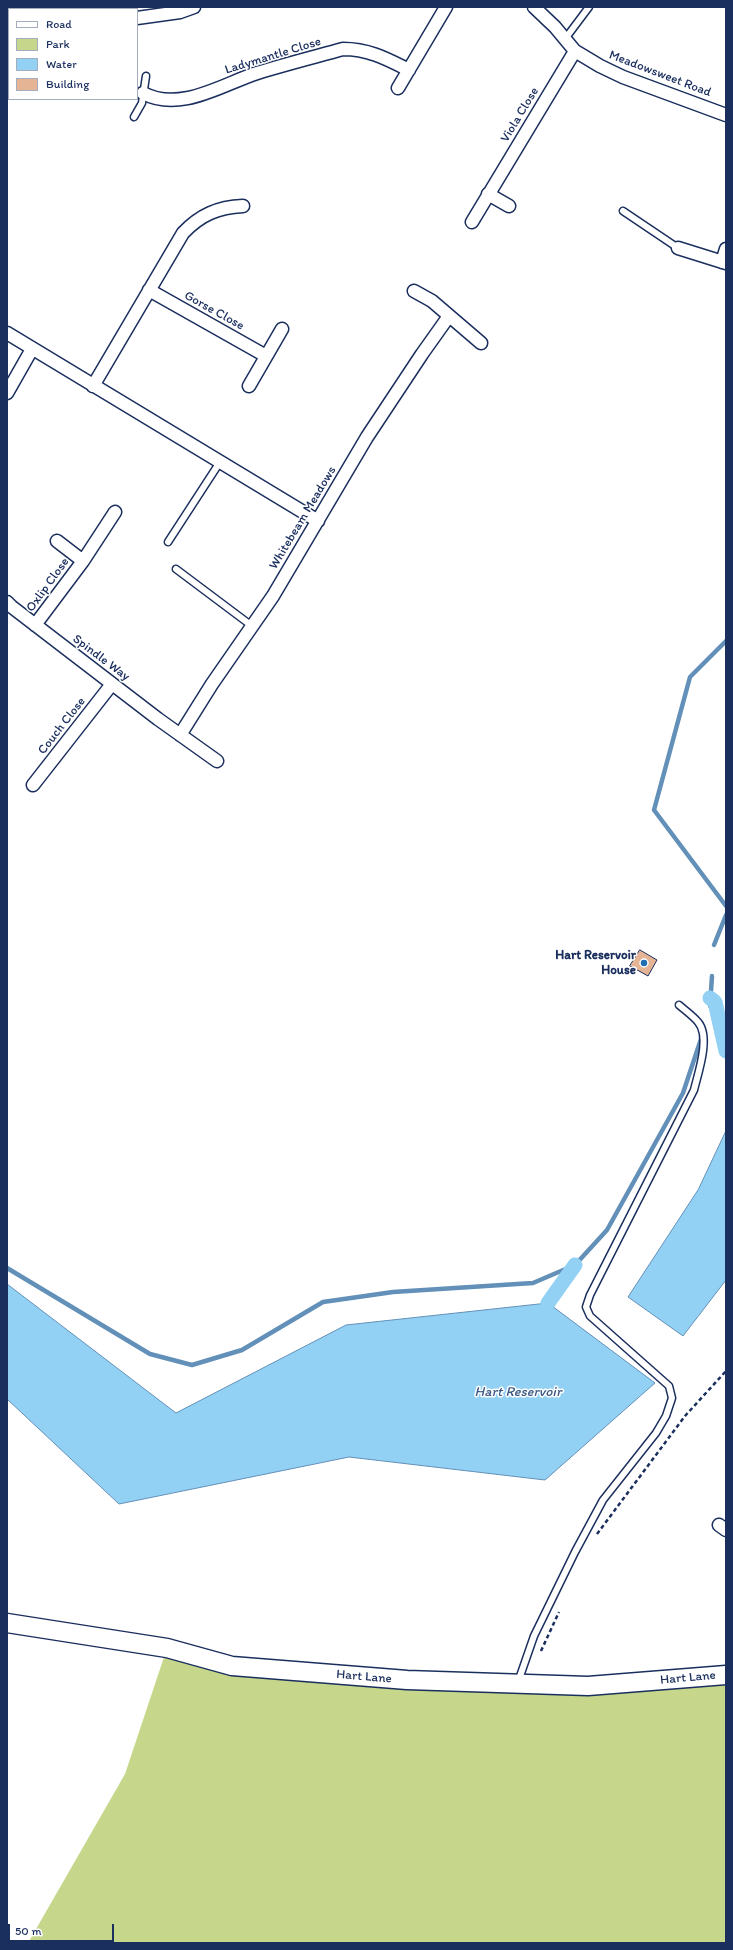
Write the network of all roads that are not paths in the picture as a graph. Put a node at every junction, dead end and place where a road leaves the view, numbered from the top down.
1 (194, 7) edge
2 (446, 7) edge
3 (534, 7) edge
4 (589, 7) edge
5 (138, 18) edge
6 (565, 39) junction
7 (575, 51) junction
8 (409, 70) junction
9 (146, 76) dead end
10 (398, 88) dead end
11 (143, 93) junction
12 (726, 115) edge
13 (134, 117) dead end
14 (488, 194) junction
15 (243, 206) dead end
16 (509, 206) dead end
17 (623, 211) dead end
18 (472, 222) dead end
19 (678, 248) joint
20 (726, 249) edge
21 (724, 262) edge
22 (149, 290) junction
23 (414, 291) dead end
24 (449, 316) junction
25 (282, 329) dead end
26 (7, 333) edge
27 (481, 342) dead end
28 (32, 349) junction
29 (266, 356) junction
30 (92, 386) junction
31 (249, 386) dead end
32 (7, 393) edge
33 (220, 462) junction
34 (115, 512) dead end
35 (318, 521) junction
36 (57, 542) dead end
37 (168, 542) dead end
38 (83, 561) junction
39 (176, 569) dead end
40 (7, 602) edge
41 (35, 625) junction
42 (252, 626) junction
43 (112, 684) junction
44 (180, 735) junction
45 (217, 761) dead end
46 (33, 785) dead end
47 (679, 1005) dead end
48 (7, 1623) edge
49 (726, 1674) edge
50 (518, 1684) junction

1 - 5 street
2 - 8 street
3 - 6 street, Meadowsweet Road
4 - 6 lane
6 - 7 street, Meadowsweet Road
7 - 12 street, Meadowsweet Road
7 - 14 street, Viola Close
8 - 10 street
8 - 11 street, Ladymantle Close
9 - 11 lane
11 - 13 lane
14 - 16 street
14 - 18 street, Viola Close
15 - 22 street
17 - 19 lane
19 - 21 street
20 - 21 street
22 - 29 street, Gorse Close
22 - 30 street
23 - 24 street
24 - 27 street
24 - 35 street, Whitebeam Meadows
25 - 29 street
26 - 28 street
28 - 30 street
28 - 32 street
29 - 31 street
30 - 33 street
33 - 35 street
33 - 37 lane
34 - 38 street, Oxlip Close
35 - 42 street, Whitebeam Meadows
36 - 38 street, Oxlip Close
38 - 41 street, Oxlip Close
39 - 42 lane
40 - 41 street, Spindle Way
41 - 43 street, Spindle Way
42 - 44 street, Whitebeam Meadows
43 - 44 street, Spindle Way
43 - 46 street, Couch Close
44 - 45 street, Spindle Way
47 - 50 lane
48 - 50 street, Hart Lane
49 - 50 street, Hart Lane

